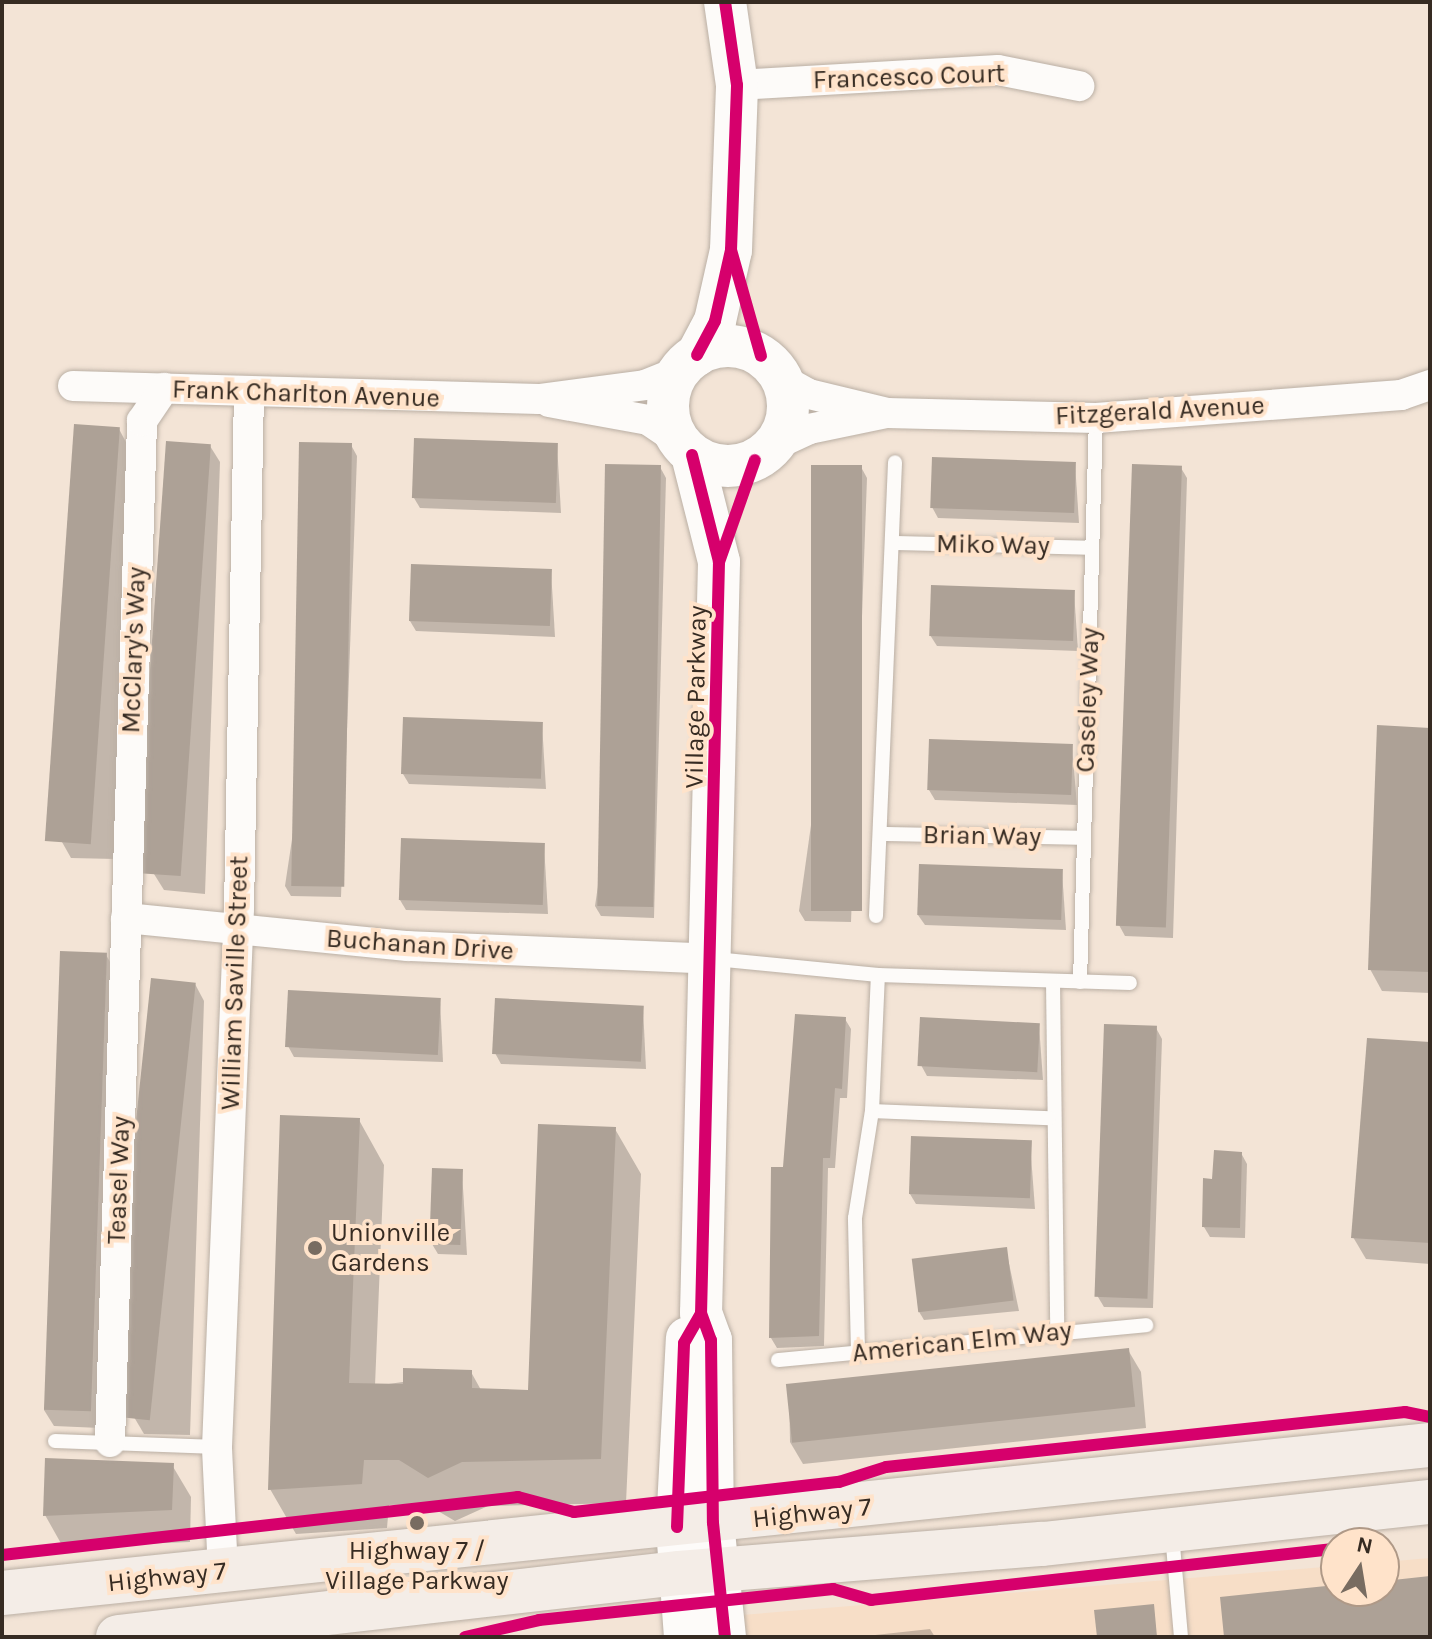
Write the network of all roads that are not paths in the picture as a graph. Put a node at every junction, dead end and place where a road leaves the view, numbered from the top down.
1 (725, 2) edge
2 (737, 85) junction
3 (1079, 86) dead end
4 (731, 250) junction
5 (688, 363) junction
6 (771, 368) junction
7 (1430, 385) edge
8 (73, 386) dead end
9 (164, 388) junction
10 (249, 393) junction
11 (539, 399) junction
12 (887, 413) junction
13 (1096, 418) junction
14 (686, 448) junction
15 (764, 453) junction
16 (895, 462) dead end
17 (893, 543) junction
18 (1092, 548) junction
19 (719, 562) junction
20 (881, 834) junction
21 (1084, 838) junction
22 (876, 916) dead end
23 (126, 918) junction
24 (237, 933) junction
25 (715, 959) junction
26 (878, 975) junction
27 (1053, 981) junction
28 (1080, 982) junction
29 (1130, 983) dead end
30 (872, 1111) junction
31 (1049, 1118) junction
32 (1146, 1325) dead end
33 (1057, 1330) junction
34 (858, 1353) junction
35 (778, 1360) dead end
36 (55, 1441) dead end
37 (110, 1442) junction
38 (1430, 1445) edge
39 (217, 1447) junction
40 (1430, 1502) edge
41 (695, 1525) junction
42 (1172, 1530) junction
43 (721, 1569) junction
44 (223, 1571) junction
45 (679, 1573) junction
46 (2, 1593) edge
47 (246, 1630) edge
48 (118, 1637) edge
49 (685, 1637) edge
50 (725, 1637) edge
51 (1181, 1637) edge

1 - 2 main road
2 - 3 street, Francesco Court
2 - 4 main road
4 - 5 main road
4 - 6 main road
5 - 6 main road
5 - 11 street, Frank Charlton Avenue
5 - 14 main road
6 - 12 street, Fitzgerald Avenue
6 - 15 main road
7 - 13 street, Fitzgerald Avenue
8 - 9 street, Frank Charlton Avenue
9 - 10 street, Frank Charlton Avenue
9 - 23 street, McClary's Way
10 - 11 street, Frank Charlton Avenue
10 - 24 street, William Saville Street
11 - 14 street, Frank Charlton Avenue
12 - 13 street, Fitzgerald Avenue
12 - 15 street, Fitzgerald Avenue
13 - 18 lane, Caseley Way
14 - 15 main road
14 - 19 main road, Village Parkway
15 - 19 main road, Village Parkway
16 - 17 lane
17 - 18 lane, Miko Way
17 - 20 lane
18 - 21 lane, Caseley Way
19 - 25 main road, Village Parkway
20 - 21 lane, Brian Way
20 - 22 lane
21 - 28 lane, Caseley Way
23 - 24 street, Buchanan Drive
23 - 37 street, Teasel Way
24 - 25 street, Buchanan Drive
24 - 39 street, William Saville Street
25 - 26 lane
25 - 41 main road, Village Parkway
26 - 27 lane
26 - 30 lane
27 - 28 lane
27 - 31 lane
28 - 29 lane
30 - 31 lane
30 - 34 lane
31 - 33 lane
32 - 33 lane, American Elm Way
33 - 34 lane, American Elm Way
34 - 35 lane, American Elm Way
36 - 37 lane
37 - 39 lane
38 - 41 main road, Highway 7
39 - 44 street, William Saville Street
40 - 42 main road, Highway 7
41 - 43 main road, Village Parkway
41 - 44 main road, Highway 7
41 - 45 main road
42 - 43 main road, Highway 7
42 - 51 lane
43 - 45 main road, Highway 7
43 - 50 main road, Village Parkway
44 - 46 main road, Highway 7
45 - 47 main road, Highway 7
45 - 49 main road
47 - 48 main road, Highway 7

